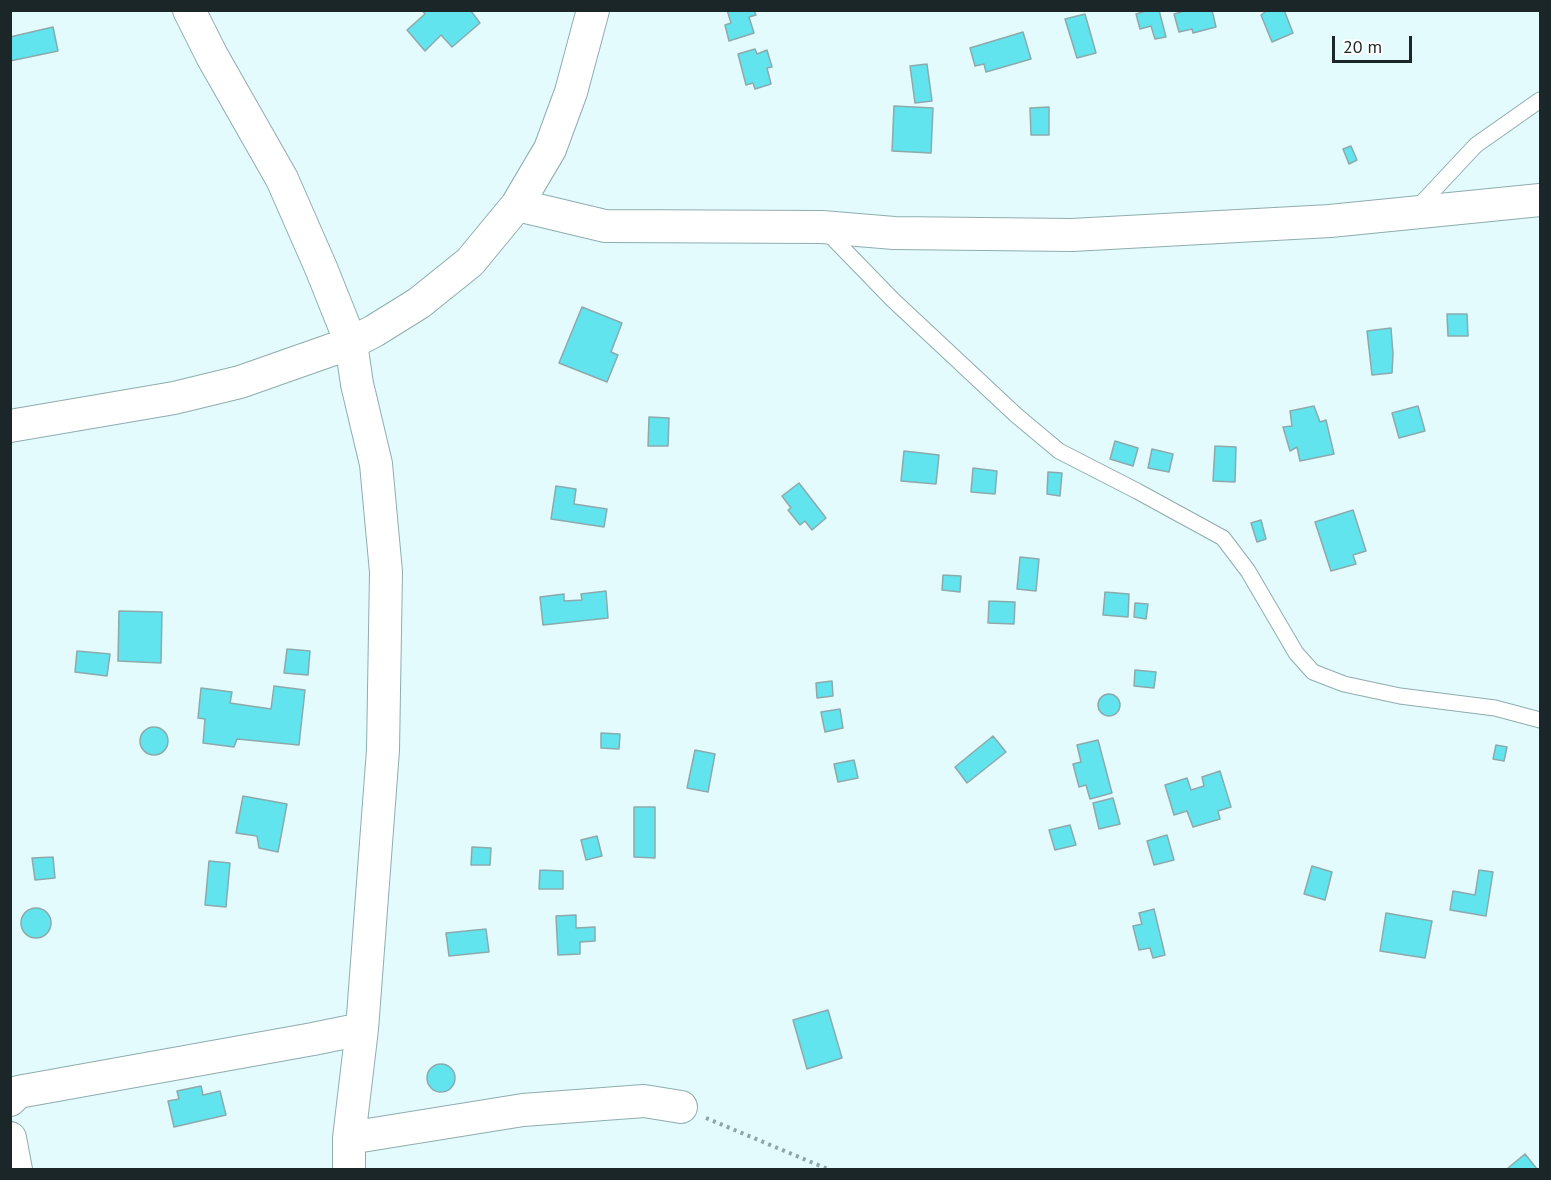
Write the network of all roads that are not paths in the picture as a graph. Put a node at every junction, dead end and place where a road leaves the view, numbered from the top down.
1 (189, 10) edge
2 (593, 10) edge
3 (1540, 100) edge
4 (1540, 200) edge
5 (517, 205) junction
6 (1413, 213) junction
7 (822, 227) junction
8 (351, 343) junction
9 (10, 426) edge
10 (1540, 720) edge
11 (362, 1029) junction
12 (10, 1100) edge
13 (681, 1107) road end
14 (10, 1137) edge
15 (349, 1138) junction
16 (16, 1170) edge
17 (349, 1170) edge

1 - 8 street
2 - 5 street
3 - 6 lane
4 - 6 street
5 - 7 street
5 - 8 street
6 - 7 street
7 - 10 lane
8 - 9 street
8 - 11 street
11 - 12 street
11 - 15 street
13 - 15 street
14 - 16 street
15 - 17 street

